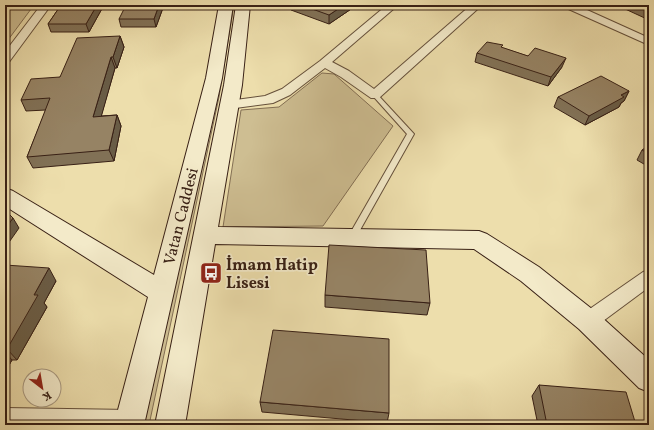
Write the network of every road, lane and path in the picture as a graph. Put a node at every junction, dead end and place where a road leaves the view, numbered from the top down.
1 (46, 5) edge
2 (226, 5) edge
3 (244, 5) edge
4 (393, 5) edge
5 (477, 5) edge
6 (568, 5) edge
7 (649, 42) edge
8 (5, 60) edge
9 (324, 63) junction
10 (375, 95) junction
11 (228, 105) junction
12 (5, 196) edge
13 (204, 235) junction
14 (352, 238) junction
15 (649, 276) edge
16 (161, 292) junction
17 (588, 321) junction
18 (649, 378) edge
19 (5, 419) edge
20 (129, 423) edge
21 (170, 425) edge

1 - 8 street
2 - 16 main road, Vatan Caddesi
3 - 11 main road, Vatan Caddesi
4 - 9 street
5 - 10 street
6 - 7 street
9 - 10 street
9 - 11 street
10 - 14 lane
11 - 13 main road, Vatan Caddesi
12 - 16 main road
13 - 14 main road
13 - 21 main road, Vatan Caddesi
14 - 17 main road
15 - 17 street
16 - 20 main road, Vatan Caddesi
17 - 18 main road
19 - 20 street

